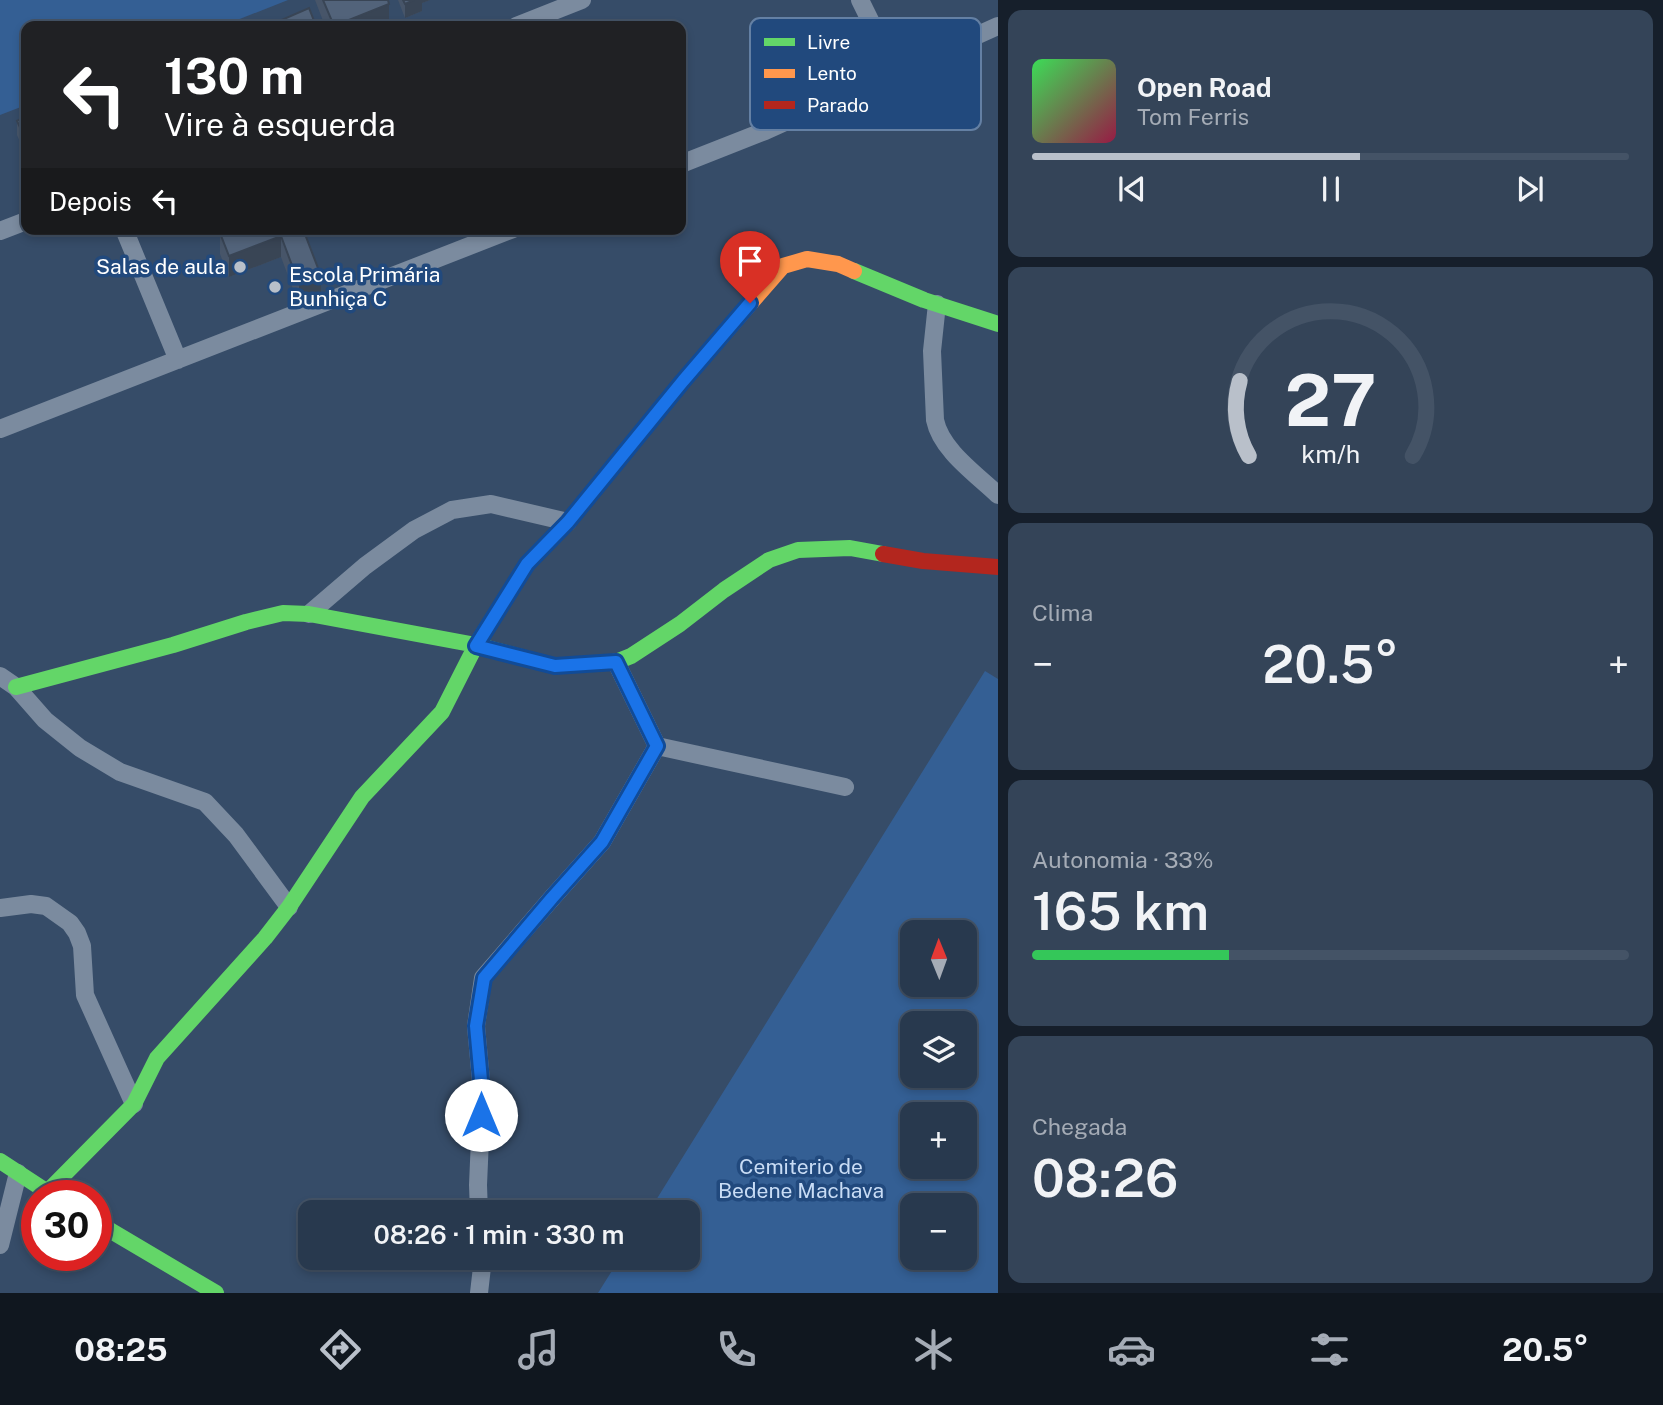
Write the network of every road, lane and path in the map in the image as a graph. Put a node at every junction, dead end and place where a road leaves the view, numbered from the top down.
1 (582, 0) edge
2 (860, 0) edge
3 (869, 18) edge
4 (529, 21) edge
5 (998, 26) edge
6 (981, 34) edge
7 (767, 130) edge
8 (686, 162) edge
9 (21, 223) edge
10 (0, 231) edge
11 (126, 235) edge
12 (498, 235) edge
13 (937, 304) junction
14 (998, 324) edge
15 (178, 360) junction
16 (0, 429) edge
17 (998, 495) edge
18 (568, 522) junction
19 (998, 567) edge
20 (309, 614) junction
21 (476, 646) junction
22 (616, 662) junction
23 (0, 676) edge
24 (16, 687) junction
25 (657, 746) junction
26 (845, 787) dead end
27 (289, 907) junction
28 (0, 908) edge
29 (134, 1104) junction
30 (0, 1161) edge
31 (18, 1173) junction
32 (28, 1180) edge
33 (62, 1180) edge
34 (479, 1200) edge
35 (112, 1231) edge
36 (0, 1245) edge
37 (482, 1270) edge
38 (216, 1293) edge
39 (479, 1293) edge

1 - 4 street
2 - 3 street
5 - 6 street
7 - 8 street
9 - 10 street
11 - 15 street
12 - 15 street
13 - 14 street
13 - 17 street
13 - 18 street
15 - 16 street
18 - 20 street
18 - 21 street
19 - 22 street
20 - 21 street
20 - 24 street
21 - 22 street
21 - 27 street
22 - 25 street
23 - 24 street
24 - 27 street
25 - 26 street
25 - 34 street
27 - 29 street
28 - 29 street
29 - 33 street
30 - 31 street
31 - 32 street
31 - 36 street
35 - 38 street
37 - 39 street

